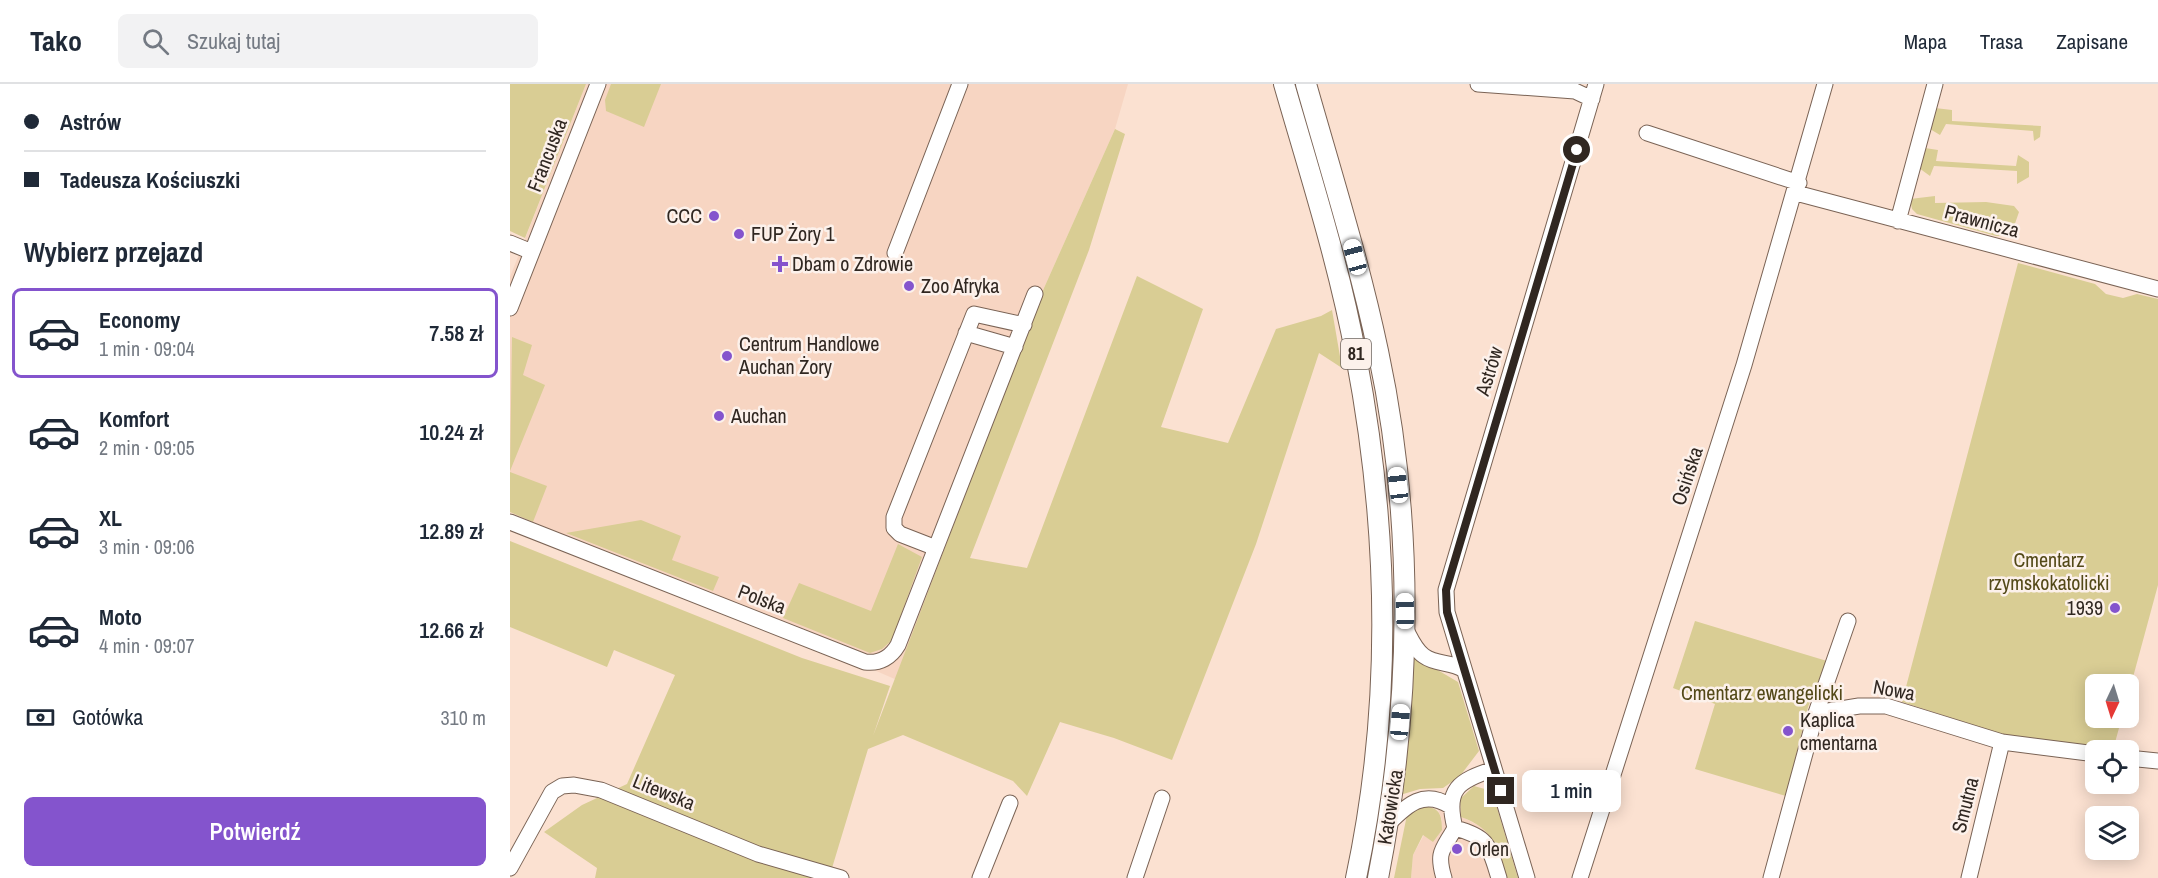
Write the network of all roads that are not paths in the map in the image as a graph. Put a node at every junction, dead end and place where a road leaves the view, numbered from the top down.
1 (598, 84) edge
2 (960, 84) edge
3 (1284, 84) edge
4 (1306, 84) edge
5 (1478, 84) edge
6 (1826, 84) edge
7 (1935, 84) edge
8 (1594, 92) edge
9 (1647, 133) dead end
10 (1797, 188) junction
11 (1898, 221) junction
12 (510, 243) edge
13 (532, 252) junction
14 (895, 253) dead end
15 (2158, 289) edge
16 (1035, 294) dead end
17 (510, 308) edge
18 (1023, 326) junction
19 (966, 333) junction
20 (1016, 347) junction
21 (510, 522) edge
22 (936, 548) junction
23 (1848, 621) dead end
24 (1405, 628) junction
25 (1464, 670) junction
26 (1816, 713) junction
27 (2002, 742) junction
28 (2085, 753) edge
29 (2139, 759) edge
30 (2158, 761) edge
31 (1494, 769) junction
32 (1162, 798) dead end
33 (1010, 803) dead end
34 (1450, 806) junction
35 (1389, 823) junction
36 (1455, 828) junction
37 (510, 868) edge
38 (841, 878) edge
39 (980, 878) edge
40 (1135, 878) edge
41 (1356, 878) edge
42 (1378, 878) edge
43 (1444, 878) edge
44 (1499, 878) edge
45 (1527, 878) edge
46 (1580, 878) edge
47 (1771, 878) edge
48 (1969, 878) edge

1 - 13 street, Francuska
2 - 14 street
3 - 41 main road, Katowicka / 81
4 - 24 main road, 81
5 - 8 street
6 - 10 street, Osińska
7 - 11 street
8 - 25 street, Astrów
9 - 10 street, Prawnicza
10 - 11 street, Prawnicza
10 - 46 street, Osińska
11 - 15 street, Prawnicza
12 - 13 street
13 - 17 street, Francuska
16 - 18 street
18 - 19 street
18 - 20 street
19 - 20 street
19 - 22 street
20 - 22 street
21 - 22 street, Polska
23 - 26 street
24 - 25 street
24 - 35 main road, Katowicka / 81
25 - 31 street, Astrów
26 - 27 street, Nowa
26 - 47 street
27 - 28 street, Nowa
27 - 48 street, Smutna
29 - 30 street
31 - 34 street
31 - 45 street, Astrów
32 - 40 street
33 - 39 street
34 - 35 street
34 - 36 street
35 - 42 main road, Katowicka / 81
36 - 43 street
36 - 44 street
37 - 38 street, Litewska

